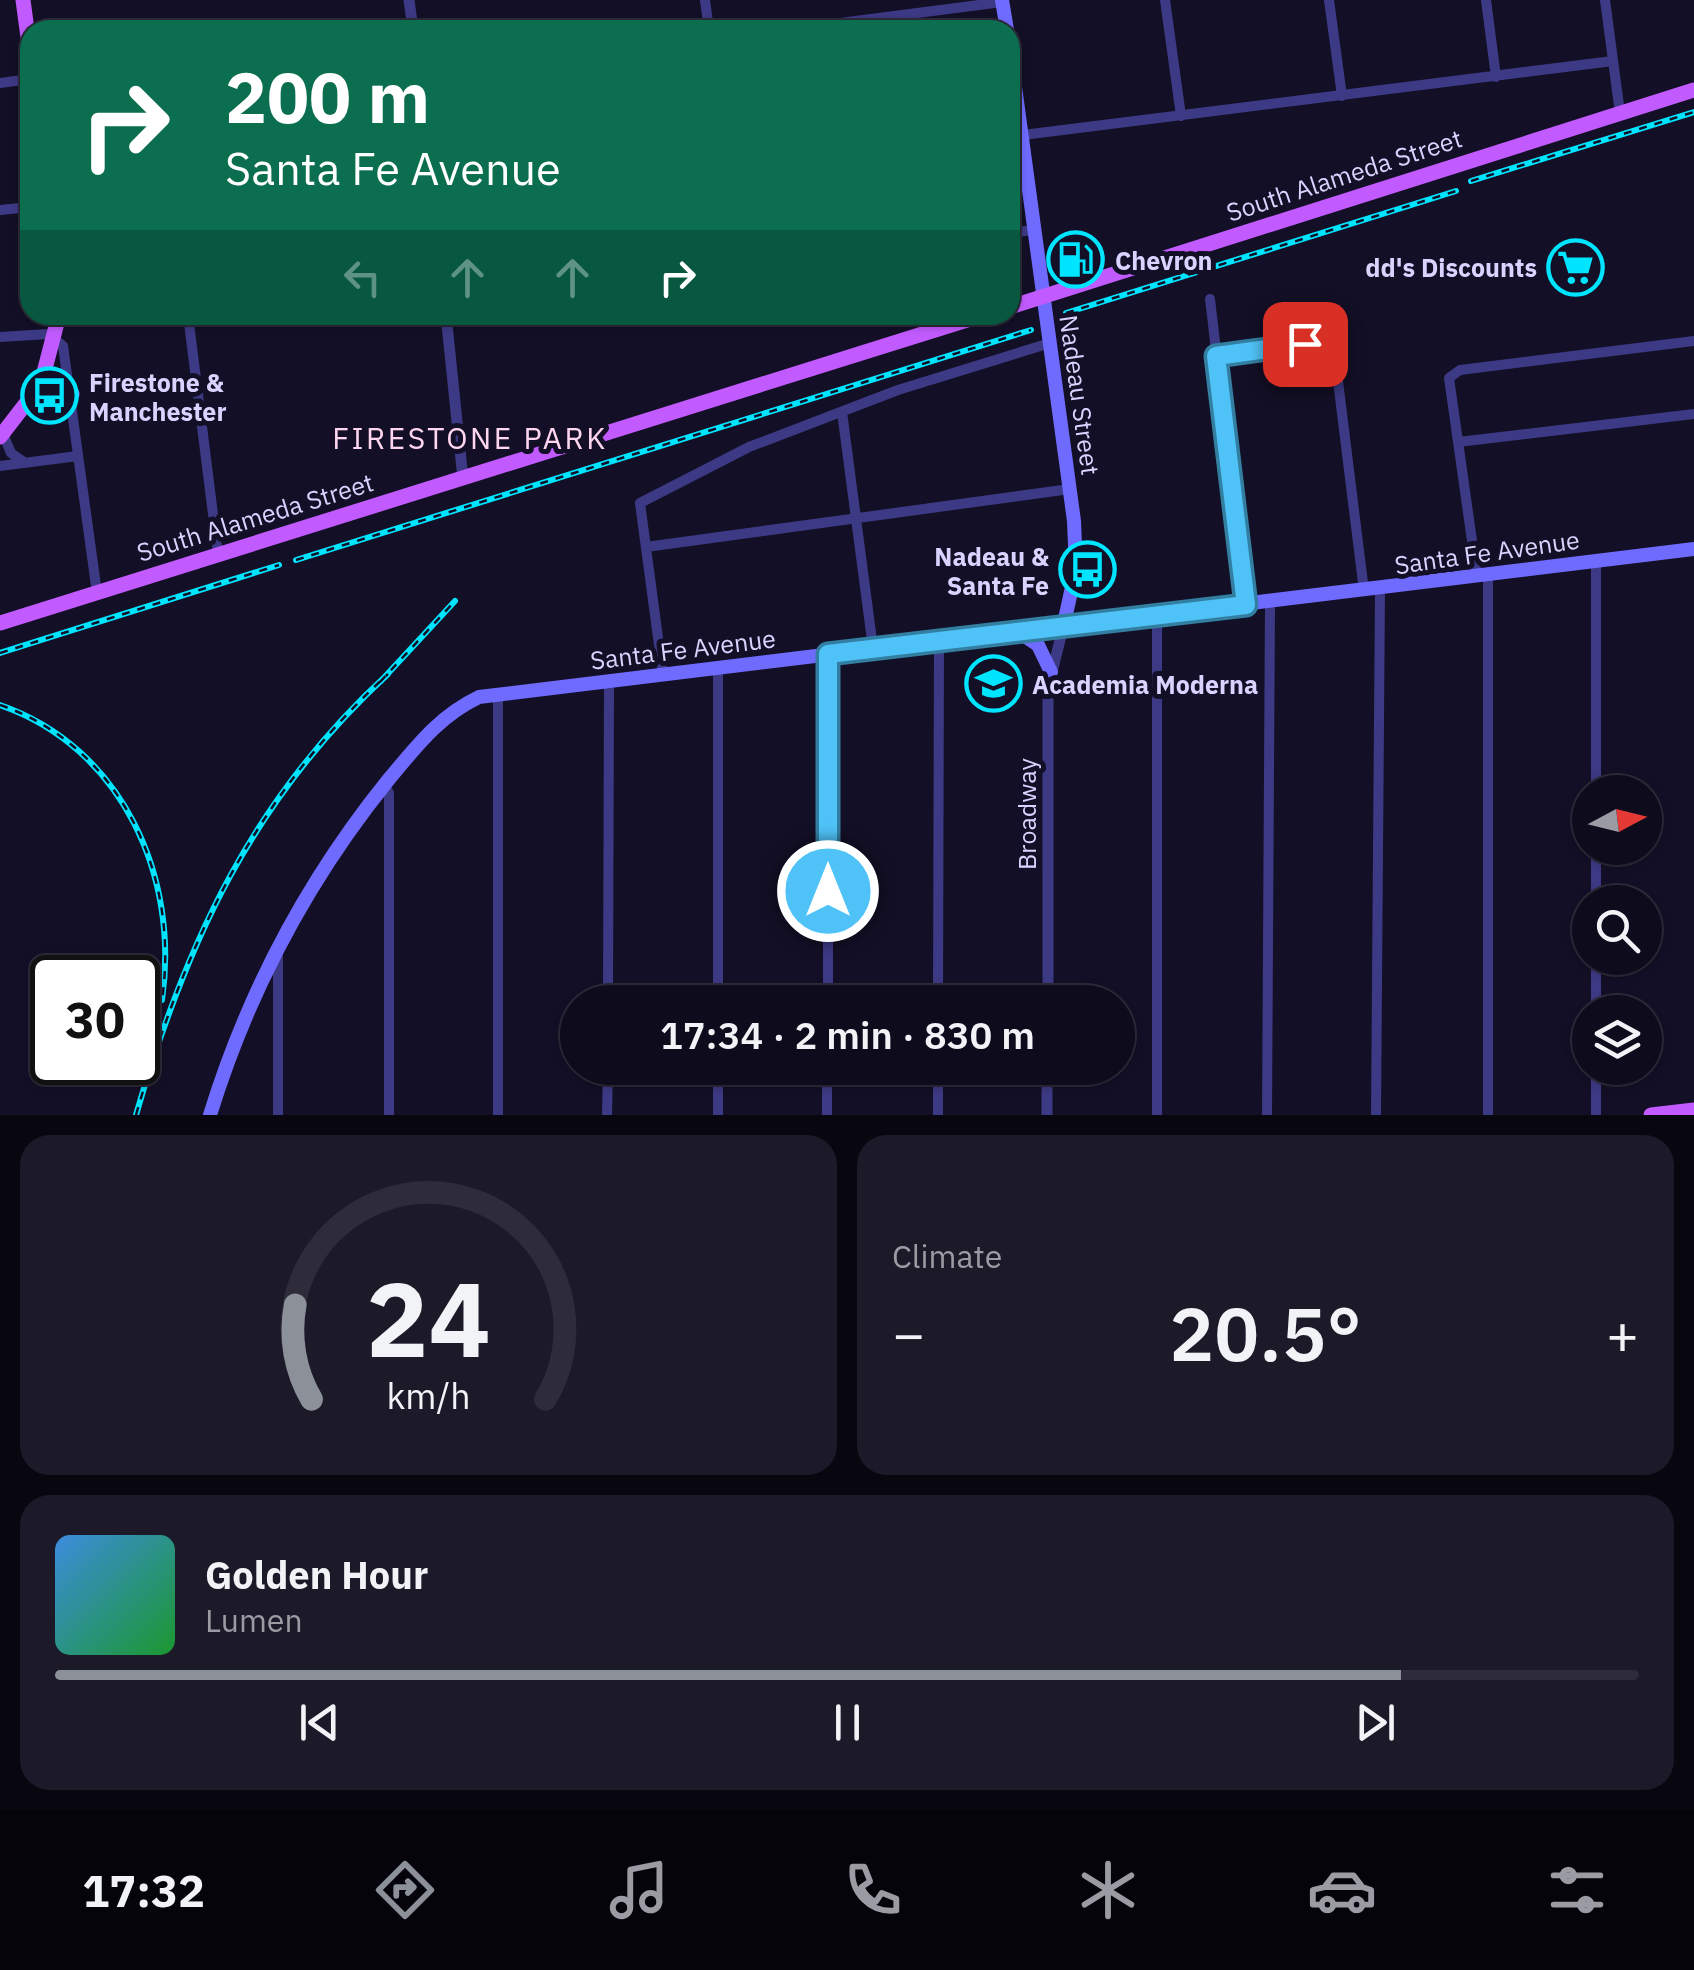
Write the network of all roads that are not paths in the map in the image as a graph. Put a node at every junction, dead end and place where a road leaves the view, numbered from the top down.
1 (1166, 0) edge
2 (1329, 0) edge
3 (1486, 0) edge
4 (1605, 0) edge
5 (1002, 1) edge
6 (860, 20) edge
7 (1613, 62) junction
8 (1496, 77) junction
9 (1694, 90) edge
10 (1342, 96) junction
11 (1620, 114) junction
12 (1181, 116) junction
13 (1020, 130) edge
14 (1022, 135) junction
15 (1033, 230) junction
16 (1020, 232) edge
17 (1043, 296) junction
18 (1210, 299) dead end
19 (1020, 303) edge
20 (58, 325) edge
21 (189, 325) edge
22 (447, 325) edge
23 (951, 325) edge
24 (0, 337) edge
25 (56, 338) junction
26 (1694, 341) edge
27 (1050, 343) junction
28 (1216, 356) junction
29 (38, 389) junction
30 (72, 394) junction
31 (842, 412) junction
32 (1694, 414) edge
33 (1, 436) edge
34 (1458, 442) junction
35 (78, 456) junction
36 (24, 462) junction
37 (0, 466) edge
38 (464, 478) junction
39 (1070, 490) junction
40 (855, 519) junction
41 (646, 546) junction
42 (1694, 550) edge
43 (218, 554) junction
44 (1596, 560) junction
45 (1483, 576) junction
46 (1372, 590) junction
47 (96, 593) junction
48 (1270, 602) junction
49 (1246, 605) junction
50 (1157, 617) junction
51 (0, 623) edge
52 (1064, 628) junction
53 (1020, 633) junction
54 (939, 641) junction
55 (874, 648) junction
56 (828, 654) junction
57 (718, 668) junction
58 (1051, 672) junction
59 (663, 675) junction
60 (609, 681) junction
61 (498, 695) junction
62 (1596, 775) edge
63 (384, 786) junction
64 (278, 943) junction
65 (608, 985) edge
66 (718, 985) edge
67 (828, 985) edge
68 (938, 985) edge
69 (1048, 985) edge
70 (608, 1085) edge
71 (718, 1085) edge
72 (828, 1085) edge
73 (938, 1085) edge
74 (1048, 1085) edge
75 (1596, 1085) edge
76 (1694, 1110) edge
77 (210, 1115) edge
78 (278, 1115) edge
79 (389, 1115) edge
80 (498, 1115) edge
81 (608, 1115) edge
82 (718, 1115) edge
83 (827, 1115) edge
84 (938, 1115) edge
85 (1047, 1115) edge
86 (1156, 1115) edge
87 (1268, 1115) edge
88 (1376, 1115) edge
89 (1488, 1115) edge
90 (1596, 1115) edge
91 (1651, 1115) edge

1 - 12 street
2 - 10 street
3 - 8 street
4 - 7 street
5 - 6 street
7 - 8 street
7 - 11 street
8 - 10 street
9 - 11 main road, South Alameda Street
10 - 12 street
11 - 17 main road, South Alameda Street
12 - 14 street
13 - 14 main road, Nadeau Street
14 - 15 main road, Nadeau Street
15 - 16 street
15 - 17 main road, Nadeau Street
17 - 19 main road, South Alameda Street
17 - 27 main road, Nadeau Street
18 - 28 street
20 - 25 main road
21 - 43 street
22 - 38 street
23 - 38 main road, South Alameda Street
24 - 25 street
25 - 29 main road
25 - 30 street
26 - 34 street
27 - 31 street
27 - 39 main road, Nadeau Street
28 - 46 street
28 - 49 street
29 - 30 main road
29 - 33 main road
30 - 35 street
31 - 40 street
31 - 41 street
32 - 34 street
33 - 36 street
34 - 45 street
35 - 36 street
35 - 47 street
36 - 37 street
38 - 43 main road, South Alameda Street
39 - 40 street
39 - 52 main road, Nadeau Street
40 - 41 street
40 - 55 street
41 - 59 street
42 - 44 main road, Santa Fe Avenue
43 - 47 main road, South Alameda Street
44 - 45 main road, Santa Fe Avenue
44 - 62 street
45 - 46 main road, Santa Fe Avenue
45 - 89 street
46 - 48 main road, Santa Fe Avenue
46 - 88 street
47 - 51 main road, South Alameda Street
48 - 49 main road, Santa Fe Avenue
48 - 87 street
49 - 50 main road, Santa Fe Avenue
50 - 52 main road, Santa Fe Avenue
50 - 86 street
52 - 53 main road, Santa Fe Avenue
52 - 58 street, Broadway
53 - 54 main road, Santa Fe Avenue
53 - 58 main road
54 - 55 main road, Santa Fe Avenue
54 - 68 street
55 - 56 main road, Santa Fe Avenue
56 - 57 main road, Santa Fe Avenue
56 - 67 street
57 - 59 main road, Santa Fe Avenue
57 - 66 street
58 - 69 street, Broadway
59 - 60 main road, Santa Fe Avenue
60 - 61 main road, Santa Fe Avenue
60 - 65 street
61 - 63 main road, Santa Fe Avenue
61 - 80 street
63 - 64 main road, Santa Fe Avenue
63 - 79 street
64 - 77 main road, Santa Fe Avenue
64 - 78 street
70 - 81 street
71 - 82 street
72 - 83 street
73 - 84 street
74 - 85 street
75 - 90 street
76 - 91 main road

